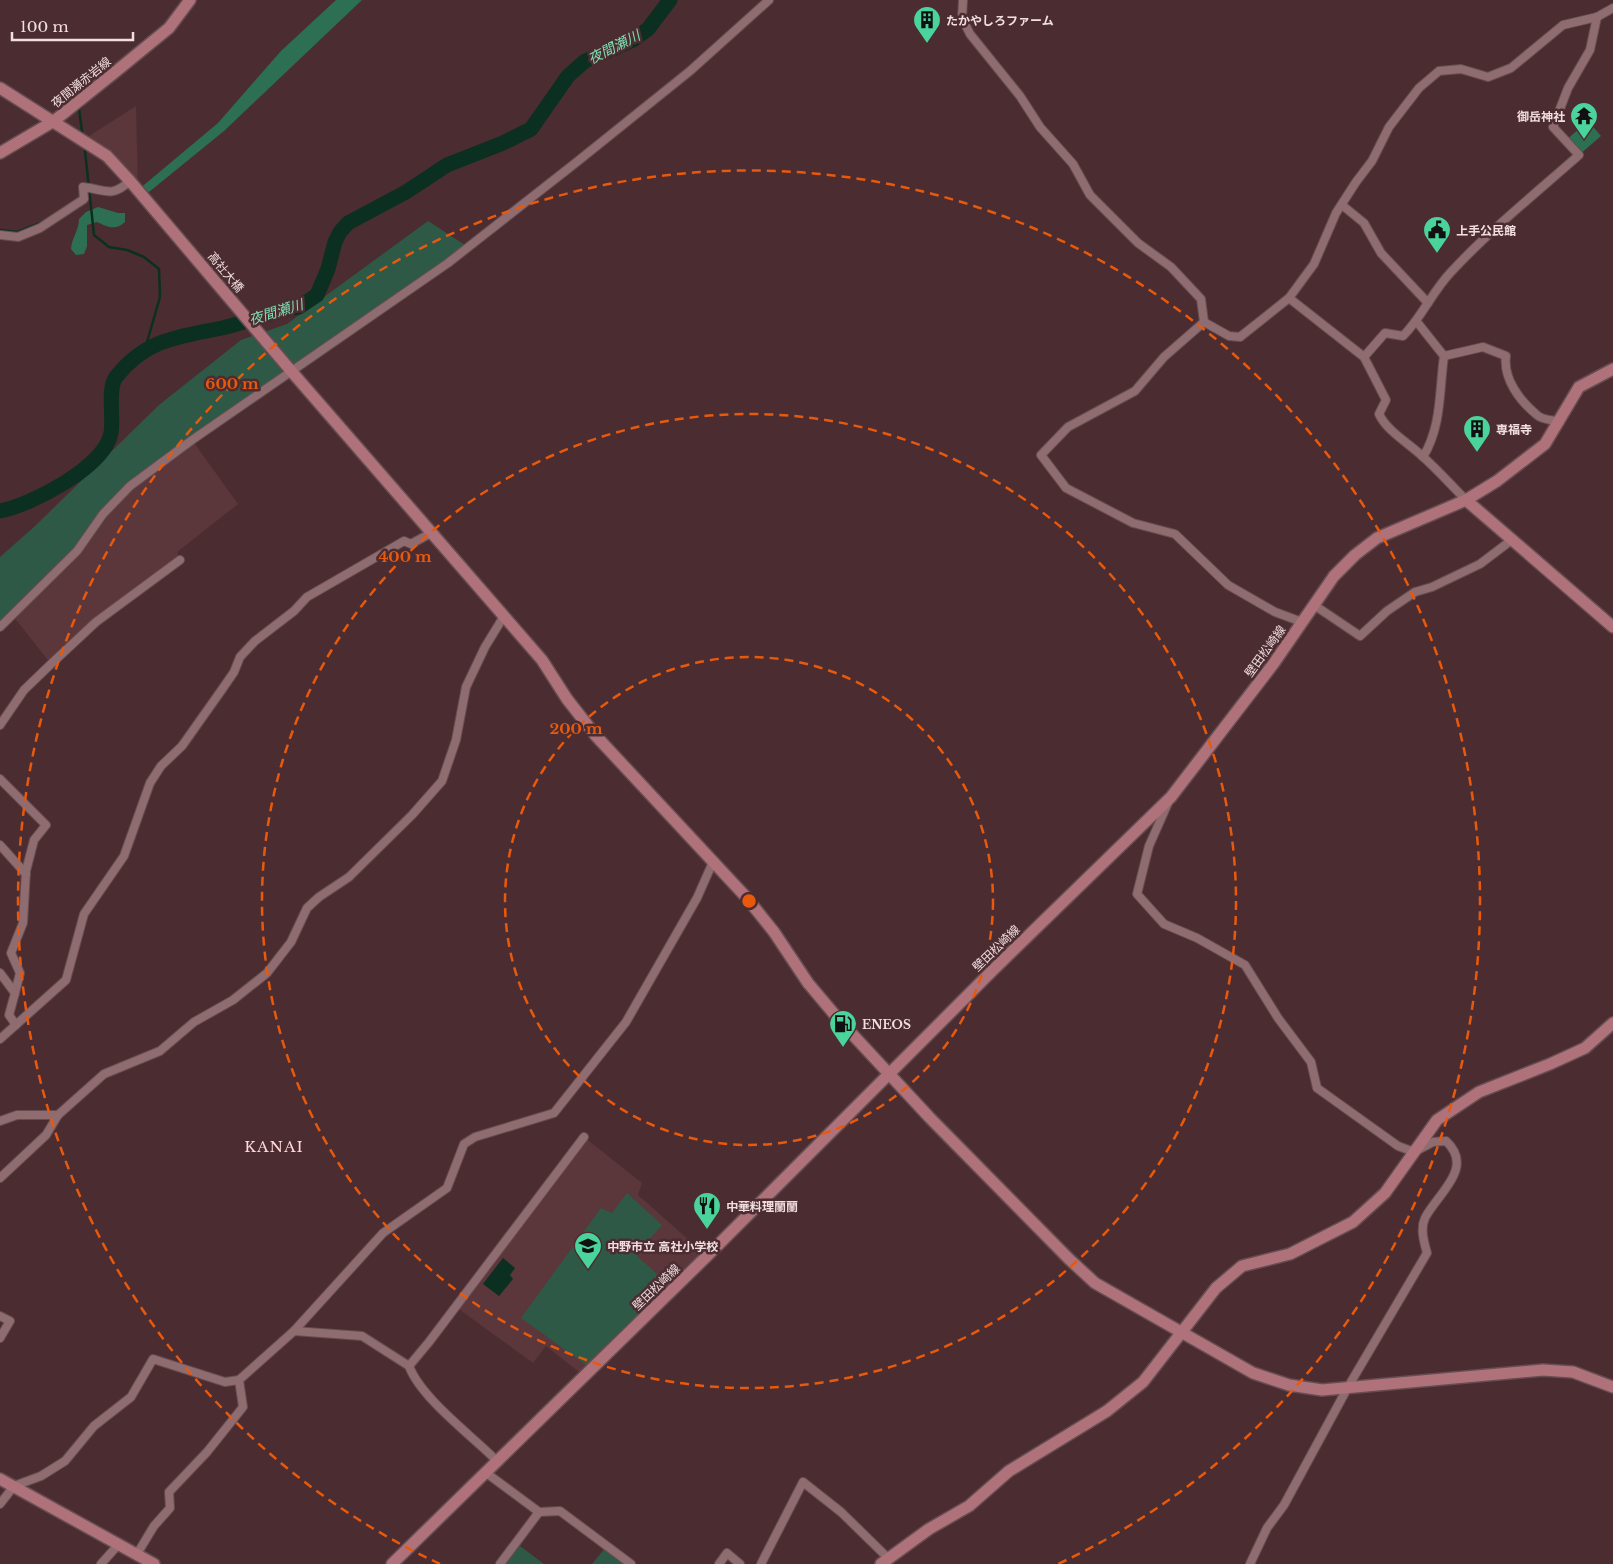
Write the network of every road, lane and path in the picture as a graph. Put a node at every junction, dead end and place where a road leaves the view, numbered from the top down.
1 (190, 0) edge
2 (769, 0) edge
3 (963, 0) edge
4 (1613, 8) edge
5 (1597, 17) junction
6 (0, 88) edge
7 (54, 121) junction
8 (0, 154) edge
9 (134, 185) junction
10 (1342, 205) junction
11 (0, 235) edge
12 (1289, 298) junction
13 (1428, 303) junction
14 (1204, 322) junction
15 (1417, 322) junction
16 (1444, 356) junction
17 (1364, 357) junction
18 (1613, 369) edge
19 (292, 372) junction
20 (1560, 422) junction
21 (1423, 457) junction
22 (1466, 500) junction
23 (431, 533) junction
24 (1512, 539) junction
25 (180, 560) dead end
26 (1314, 605) junction
27 (504, 616) junction
28 (1302, 622) junction
29 (0, 627) edge
30 (1613, 627) edge
31 (0, 725) edge
32 (0, 779) edge
33 (1171, 797) junction
34 (0, 845) edge
35 (713, 862) junction
36 (26, 874) junction
37 (0, 973) edge
38 (15, 993) junction
39 (1613, 1023) edge
40 (16, 1025) junction
41 (0, 1039) edge
42 (888, 1074) junction
43 (58, 1115) junction
44 (0, 1121) edge
45 (584, 1137) dead end
46 (1414, 1152) junction
47 (0, 1178) edge
48 (0, 1316) edge
49 (294, 1332) junction
50 (1181, 1332) junction
51 (0, 1338) edge
52 (409, 1366) junction
53 (239, 1380) junction
54 (1348, 1387) junction
55 (1613, 1387) edge
56 (496, 1460) junction
57 (485, 1472) junction
58 (0, 1478) edge
59 (14, 1486) junction
60 (0, 1504) edge
61 (539, 1512) junction
62 (118, 1544) junction
63 (137, 1554) junction
64 (884, 1561) edge
65 (101, 1564) edge
66 (154, 1564) edge
67 (392, 1564) edge
68 (500, 1564) edge
69 (631, 1564) edge
70 (719, 1564) edge
71 (740, 1564) edge
72 (761, 1564) edge
73 (1250, 1564) edge

1 - 7 street, 夜間瀬赤岩線
2 - 19 street
3 - 14 street
4 - 5 street
5 - 10 street
5 - 13 street
6 - 7 street, 高社大橋
7 - 8 street, 夜間瀬赤岩線
7 - 9 street, 高社大橋
9 - 11 street
9 - 19 street, 高社大橋
10 - 12 street
10 - 13 street
12 - 14 street
12 - 17 street
13 - 15 street
14 - 28 street
15 - 16 street
15 - 17 street
16 - 20 street
16 - 21 street
17 - 21 street
18 - 20 street, 壁田松崎線
19 - 23 street, 高社大橋
19 - 29 street
20 - 22 street, 壁田松崎線
21 - 22 street
22 - 24 street
22 - 26 street, 壁田松崎線
23 - 27 street, 高社大橋
23 - 40 street
24 - 26 street
24 - 30 street
25 - 31 street
26 - 28 street, 壁田松崎線
27 - 35 street, 高社大橋
27 - 43 street
28 - 33 street, 壁田松崎線
32 - 36 street
33 - 42 street, 壁田松崎線
33 - 46 street
34 - 36 street
35 - 42 street, 高社大橋
35 - 49 street
36 - 38 street
37 - 38 street
38 - 40 street
39 - 46 street
40 - 41 street
42 - 50 street, 高社大橋
42 - 56 street, 壁田松崎線
43 - 44 street
43 - 47 street
45 - 52 street
46 - 50 street
46 - 54 street
48 - 51 street
49 - 52 street
49 - 53 street
50 - 54 street, 高社大橋
50 - 64 street
52 - 56 street
53 - 59 street
53 - 63 street
54 - 55 street, 高社大橋
54 - 73 street
56 - 57 street, 壁田松崎線
57 - 61 street
57 - 67 street, 壁田松崎線
58 - 59 street
59 - 60 street
59 - 62 street
61 - 68 street
61 - 69 street
62 - 63 street
62 - 65 street
63 - 66 street
64 - 72 street
70 - 71 street

